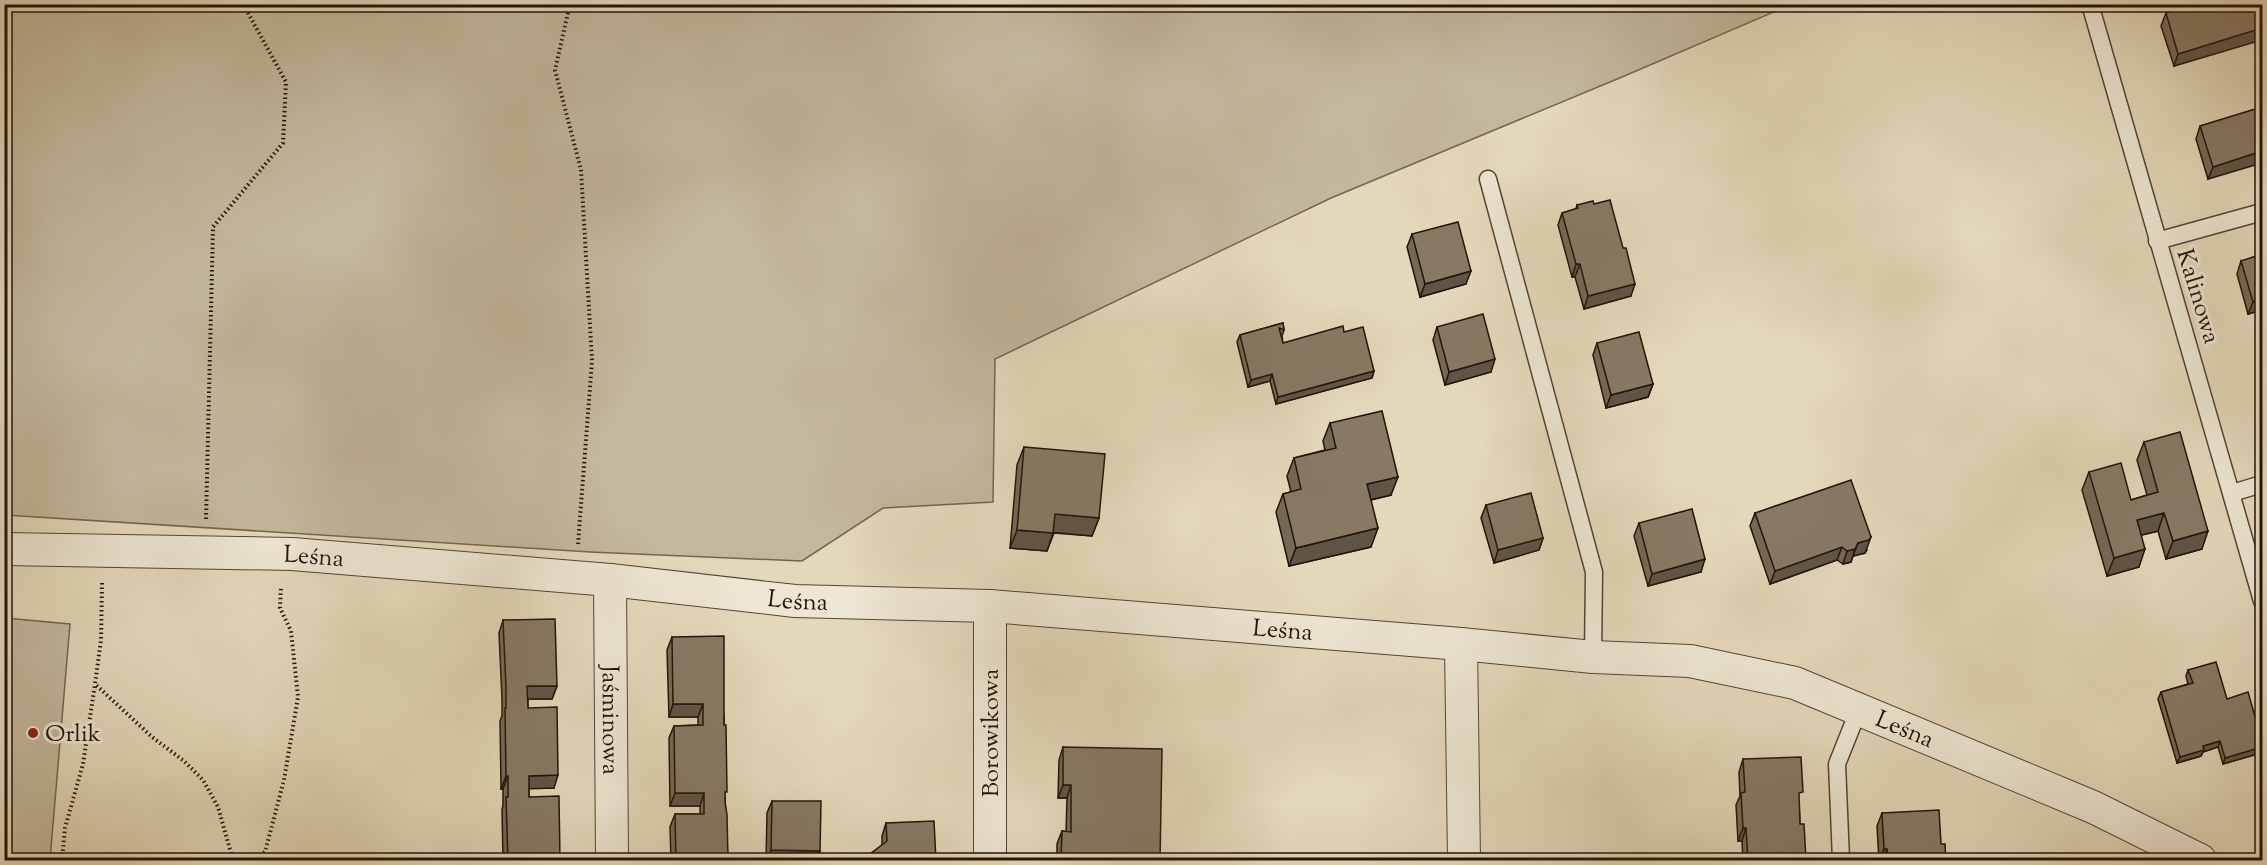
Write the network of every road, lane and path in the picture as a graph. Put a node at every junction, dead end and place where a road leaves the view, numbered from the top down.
1 (243, 4) edge
2 (570, 4) edge
3 (2090, 4) edge
4 (1488, 179) dead end
5 (2262, 212) edge
6 (2157, 241) junction
7 (2262, 484) edge
8 (2232, 493) junction
9 (4, 549) edge
10 (105, 551) junction
11 (206, 552) junction
12 (281, 553) junction
13 (576, 577) junction
14 (610, 580) junction
15 (2262, 601) edge
16 (990, 606) junction
17 (1461, 644) junction
18 (1593, 657) junction
19 (95, 684) junction
20 (1859, 709) junction
21 (62, 861) edge
22 (233, 861) edge
23 (252, 861) edge
24 (612, 861) edge
25 (990, 861) edge
26 (1464, 861) edge
27 (1841, 861) edge
28 (2200, 861) edge

1 - 11 path
2 - 13 path
3 - 6 lane, Kalinowa
4 - 18 lane
5 - 6 lane
6 - 8 lane, Kalinowa
7 - 8 lane
8 - 15 lane, Kalinowa
9 - 10 street, Leśna
10 - 11 street, Leśna
10 - 19 path
11 - 12 street, Leśna
12 - 13 street, Leśna
12 - 23 path
13 - 14 street, Leśna
14 - 16 street, Leśna
14 - 24 street, Jaśminowa
16 - 17 street, Leśna
16 - 25 street, Borowikowa
17 - 18 street, Leśna
17 - 26 street
18 - 20 street, Leśna
19 - 21 path
19 - 22 path
20 - 27 lane
20 - 28 street, Leśna

